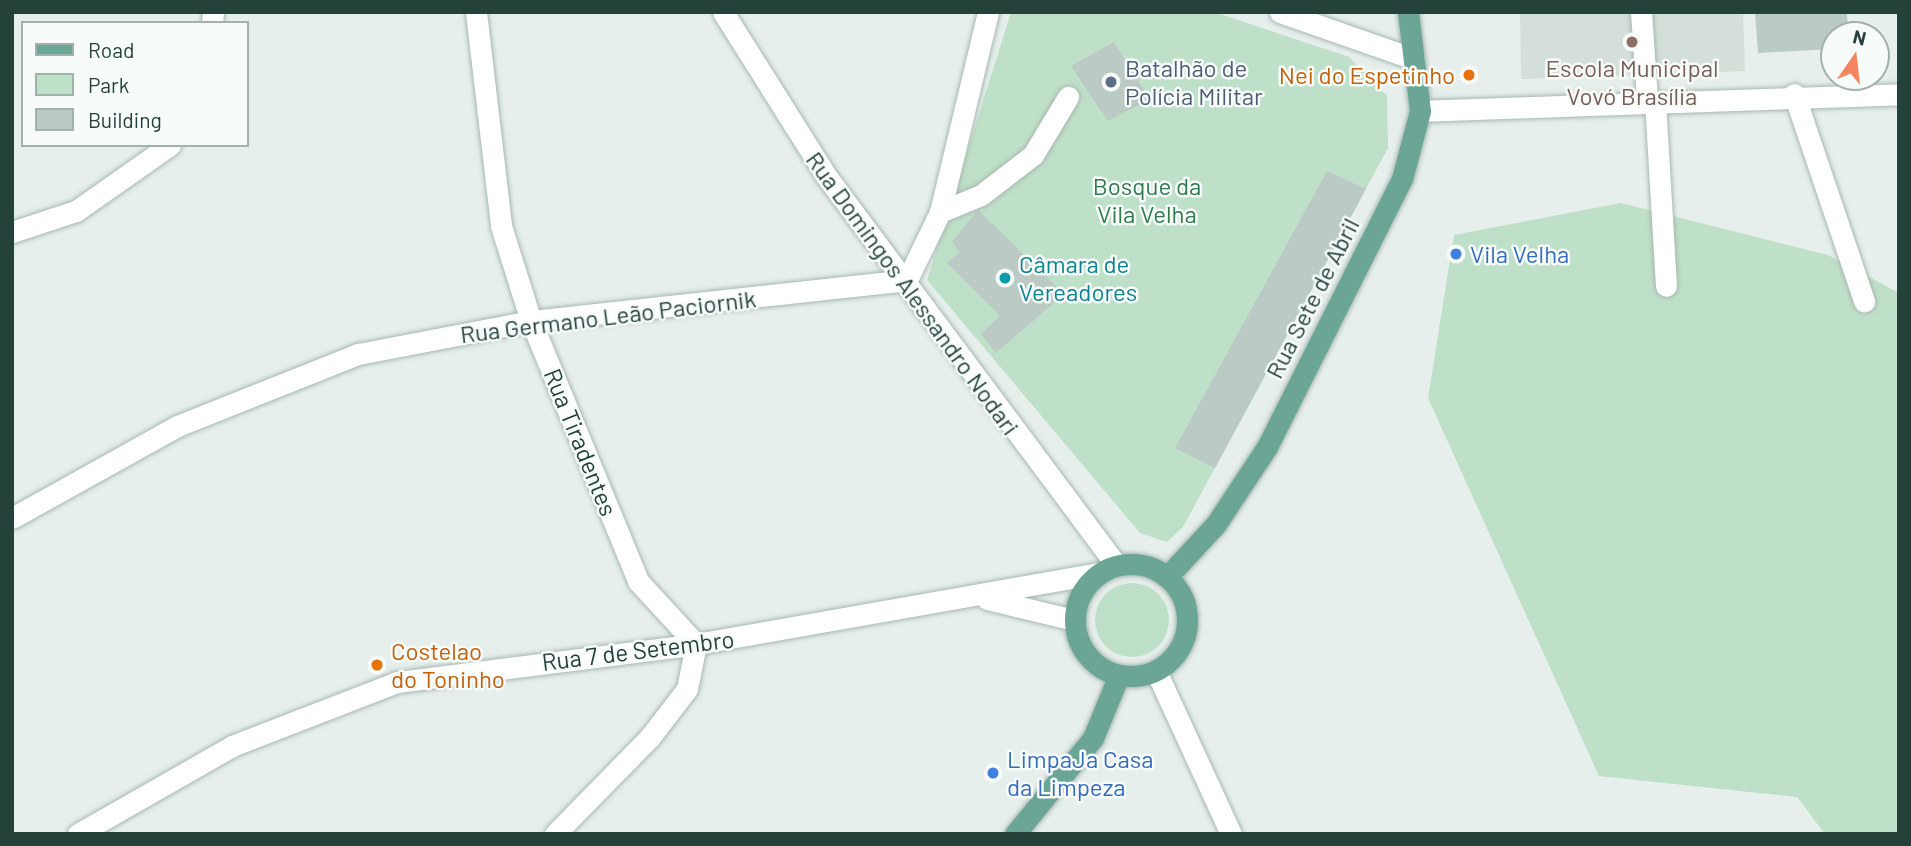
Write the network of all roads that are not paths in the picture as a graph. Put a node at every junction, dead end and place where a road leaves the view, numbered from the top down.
1 (463, 12) edge
2 (476, 12) edge
3 (723, 12) edge
4 (988, 12) edge
5 (1280, 12) edge
6 (1408, 12) edge
7 (1641, 12) edge
8 (476, 38) junction
9 (1414, 59) junction
10 (1794, 94) junction
11 (1899, 94) edge
12 (1068, 97) dead end
13 (1651, 101) junction
14 (1420, 111) junction
15 (167, 147) edge
16 (940, 212) junction
17 (12, 232) edge
18 (907, 280) junction
19 (1666, 286) dead end
20 (1864, 302) dead end
21 (531, 321) junction
22 (12, 518) edge
23 (1108, 569) junction
24 (1167, 577) junction
25 (978, 597) junction
26 (1074, 620) junction
27 (696, 644) junction
28 (1156, 671) junction
29 (1119, 675) junction
30 (78, 834) edge
31 (555, 834) edge
32 (1015, 834) edge
33 (1231, 834) edge

1 - 8 street
2 - 8 street, Rua Tiradentes
3 - 18 street, Rua Domingos Alessandro Nodari
4 - 16 street
5 - 9 street
6 - 9 main road, Rua Sete de Abril
7 - 13 street
8 - 21 street, Rua Tiradentes
9 - 14 main road, Rua Sete de Abril
10 - 11 street
10 - 13 street
10 - 20 street
12 - 16 street
13 - 14 street
13 - 19 street
14 - 24 main road, Rua Sete de Abril
15 - 17 street
16 - 18 street
18 - 21 street, Rua Germano Leão Paciornik
18 - 23 street, Rua Domingos Alessandro Nodari
21 - 22 street, Rua Germano Leão Paciornik
21 - 27 street, Rua Tiradentes
23 - 24 main road
23 - 25 street, Rua 7 de Setembro
23 - 26 main road
24 - 28 main road
25 - 26 street, Rua 7 de Setembro
25 - 27 street, Rua 7 de Setembro
26 - 29 main road
27 - 30 street, Rua 7 de Setembro
27 - 31 street
28 - 29 main road
28 - 33 street
29 - 32 main road

